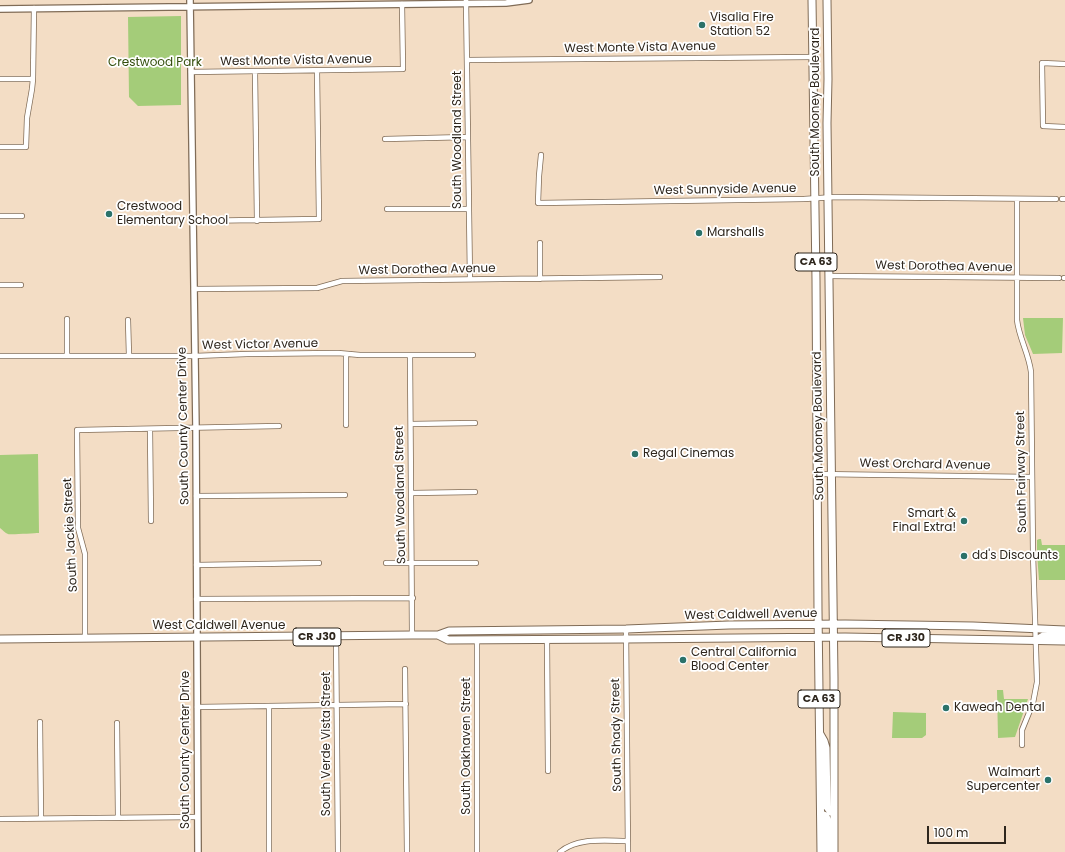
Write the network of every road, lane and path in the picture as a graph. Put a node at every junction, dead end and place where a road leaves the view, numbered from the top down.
1 (530, 0) edge
2 (812, 0) edge
3 (827, 0) edge
4 (466, 1) edge
5 (190, 3) edge
6 (402, 4) junction
7 (0, 8) edge
8 (34, 8) junction
9 (813, 57) junction
10 (468, 60) junction
11 (1065, 64) edge
12 (317, 71) junction
13 (190, 72) junction
14 (255, 72) junction
15 (0, 79) edge
16 (33, 79) junction
17 (1065, 127) edge
18 (468, 137) junction
19 (385, 139) dead end
20 (0, 148) edge
21 (541, 155) dead end
22 (828, 197) junction
23 (815, 198) junction
24 (1016, 199) junction
25 (1056, 199) dead end
26 (387, 209) dead end
27 (468, 209) junction
28 (0, 216) edge
29 (22, 216) dead end
30 (193, 221) junction
31 (257, 221) junction
32 (540, 243) dead end
33 (829, 276) junction
34 (660, 277) dead end
35 (1017, 278) junction
36 (1062, 278) edge
37 (470, 279) junction
38 (540, 279) junction
39 (0, 285) edge
40 (22, 285) dead end
41 (194, 289) junction
42 (67, 319) dead end
43 (128, 320) dead end
44 (346, 354) junction
45 (410, 355) junction
46 (473, 355) dead end
47 (0, 356) edge
48 (67, 356) junction
49 (129, 356) junction
50 (194, 356) junction
51 (410, 424) junction
52 (475, 424) dead end
53 (346, 425) dead end
54 (280, 426) dead end
55 (196, 428) junction
56 (150, 429) junction
57 (817, 474) junction
58 (831, 474) junction
59 (1032, 478) junction
60 (475, 492) dead end
61 (412, 493) junction
62 (345, 495) dead end
63 (196, 496) junction
64 (151, 521) dead end
65 (476, 562) dead end
66 (319, 563) dead end
67 (386, 563) dead end
68 (412, 563) junction
69 (196, 565) junction
70 (413, 598) junction
71 (196, 599) junction
72 (818, 624) junction
73 (832, 624) junction
74 (626, 629) junction
75 (1036, 629) junction
76 (533, 630) junction
77 (1065, 630) edge
78 (412, 635) junction
79 (438, 635) junction
80 (1065, 635) edge
81 (336, 636) junction
82 (196, 637) junction
83 (818, 637) junction
84 (833, 637) junction
85 (85, 638) junction
86 (0, 639) edge
87 (626, 639) junction
88 (477, 640) junction
89 (548, 640) junction
90 (1036, 640) junction
91 (1065, 641) edge
92 (406, 669) dead end
93 (406, 704) junction
94 (338, 705) junction
95 (197, 706) junction
96 (269, 706) junction
97 (40, 722) dead end
98 (117, 723) dead end
99 (819, 734) junction
100 (1022, 745) dead end
101 (548, 771) dead end
102 (833, 813) junction
103 (821, 814) junction
104 (118, 817) junction
105 (197, 817) junction
106 (41, 818) junction
107 (0, 819) edge
108 (628, 841) junction
109 (198, 852) edge
110 (270, 852) edge
111 (338, 852) edge
112 (407, 852) edge
113 (477, 852) edge
114 (560, 852) edge
115 (628, 852) edge
116 (821, 852) edge
117 (828, 852) edge
118 (834, 852) edge

1 - 4 street
2 - 9 main road, South Mooney Boulevard / CA 63
3 - 22 main road, South Mooney Boulevard / CA 63
4 - 6 street
4 - 10 street, South Woodland Street
5 - 6 street
5 - 8 street
5 - 13 street, South County Center Drive
6 - 12 street, West Monte Vista Avenue
7 - 8 street
8 - 16 street
9 - 10 street, West Monte Vista Avenue
9 - 23 main road, South Mooney Boulevard / CA 63
10 - 18 street, South Woodland Street
11 - 17 street
12 - 14 street, West Monte Vista Avenue
12 - 31 street
13 - 14 street, West Monte Vista Avenue
13 - 30 street, South County Center Drive
14 - 31 street
15 - 16 street
16 - 20 street
18 - 19 street
18 - 27 street, South Woodland Street
21 - 23 street, West Sunnyside Avenue
22 - 23 street, West Sunnyside Avenue
22 - 24 street, West Sunnyside Avenue
22 - 33 main road, South Mooney Boulevard / CA 63
23 - 57 main road, South Mooney Boulevard / CA 63
24 - 25 street, West Sunnyside Avenue
24 - 35 street, South Fairway Street
26 - 27 street
27 - 37 street, South Woodland Street
28 - 29 street
30 - 31 street
30 - 41 street, South County Center Drive
32 - 38 street
33 - 35 street, West Dorothea Avenue
33 - 58 main road, South Mooney Boulevard / CA 63
34 - 38 street, West Dorothea Avenue
35 - 36 street, West Dorothea Avenue
35 - 59 street, South Fairway Street
37 - 38 street, West Dorothea Avenue
37 - 41 street, West Dorothea Avenue
39 - 40 street
41 - 50 street, South County Center Drive
42 - 48 street
43 - 49 street
44 - 45 street, West Victor Avenue
44 - 50 street, West Victor Avenue
44 - 53 street
45 - 46 street, West Victor Avenue
45 - 51 street, South Woodland Street
47 - 48 street, West Victor Avenue
48 - 49 street, West Victor Avenue
49 - 50 street, West Victor Avenue
50 - 55 street, South County Center Drive
51 - 52 street
51 - 61 street, South Woodland Street
54 - 55 street
55 - 56 street
55 - 63 street, South County Center Drive
56 - 64 street
56 - 85 street, South Jackie Street
57 - 58 street, West Orchard Avenue
57 - 72 main road, South Mooney Boulevard / CA 63
58 - 59 street, West Orchard Avenue
58 - 73 main road, South Mooney Boulevard / CA 63
59 - 75 street, South Fairway Street
60 - 61 street
61 - 68 street, South Woodland Street
62 - 63 street
63 - 69 street, South County Center Drive
65 - 68 street
66 - 69 street
67 - 68 street
68 - 70 street, South Woodland Street
69 - 71 street, South County Center Drive
70 - 71 street
70 - 78 street, South Woodland Street
71 - 82 street, South County Center Drive
72 - 73 main road, West Caldwell Avenue / CR J30
72 - 74 main road, West Caldwell Avenue / CR J30
72 - 83 main road, South Mooney Boulevard / CA 63
73 - 75 main road, West Caldwell Avenue / CR J30
73 - 84 main road, South Mooney Boulevard / CA 63
74 - 76 main road, West Caldwell Avenue / CR J30
74 - 87 street, South Shady Street
75 - 77 main road, West Caldwell Avenue / CR J30
75 - 90 street, South Fairway Street
76 - 79 main road, West Caldwell Avenue / CR J30
76 - 88 main road
78 - 79 main road, West Caldwell Avenue / CR J30
78 - 81 main road, West Caldwell Avenue / CR J30
79 - 88 main road, West Caldwell Avenue / CR J30
80 - 90 main road
81 - 82 main road, West Caldwell Avenue / CR J30
81 - 94 street, South Verde Vista Street
82 - 85 main road, West Caldwell Avenue / CR J30
82 - 95 street, South County Center Drive
83 - 84 main road, West Caldwell Avenue / CR J30
83 - 87 main road, West Caldwell Avenue / CR J30
83 - 99 main road, South Mooney Boulevard / CA 63
84 - 90 main road, West Caldwell Avenue / CR J30
84 - 102 main road, South Mooney Boulevard / CA 63
85 - 86 main road, West Caldwell Avenue / CR J30
87 - 89 main road, West Caldwell Avenue / CR J30
87 - 108 street, South Shady Street
88 - 89 main road, West Caldwell Avenue / CR J30
88 - 113 street, South Oakhaven Street
89 - 101 street
90 - 91 main road, West Caldwell Avenue / CR J30
90 - 100 street, South Fairway Street
92 - 93 street
93 - 94 street
93 - 112 street
94 - 96 street
94 - 111 street, South Verde Vista Street
95 - 96 street
95 - 105 street, South County Center Drive
96 - 110 street
97 - 106 street
98 - 104 street
99 - 102 main road
99 - 103 main road, South Mooney Boulevard / CA 63
102 - 118 main road, South Mooney Boulevard / CA 63
103 - 116 main road, South Mooney Boulevard / CA 63
103 - 117 main road
104 - 105 street
104 - 106 street
105 - 109 street, South County Center Drive
106 - 107 street
108 - 114 street
108 - 115 street, South Shady Street

